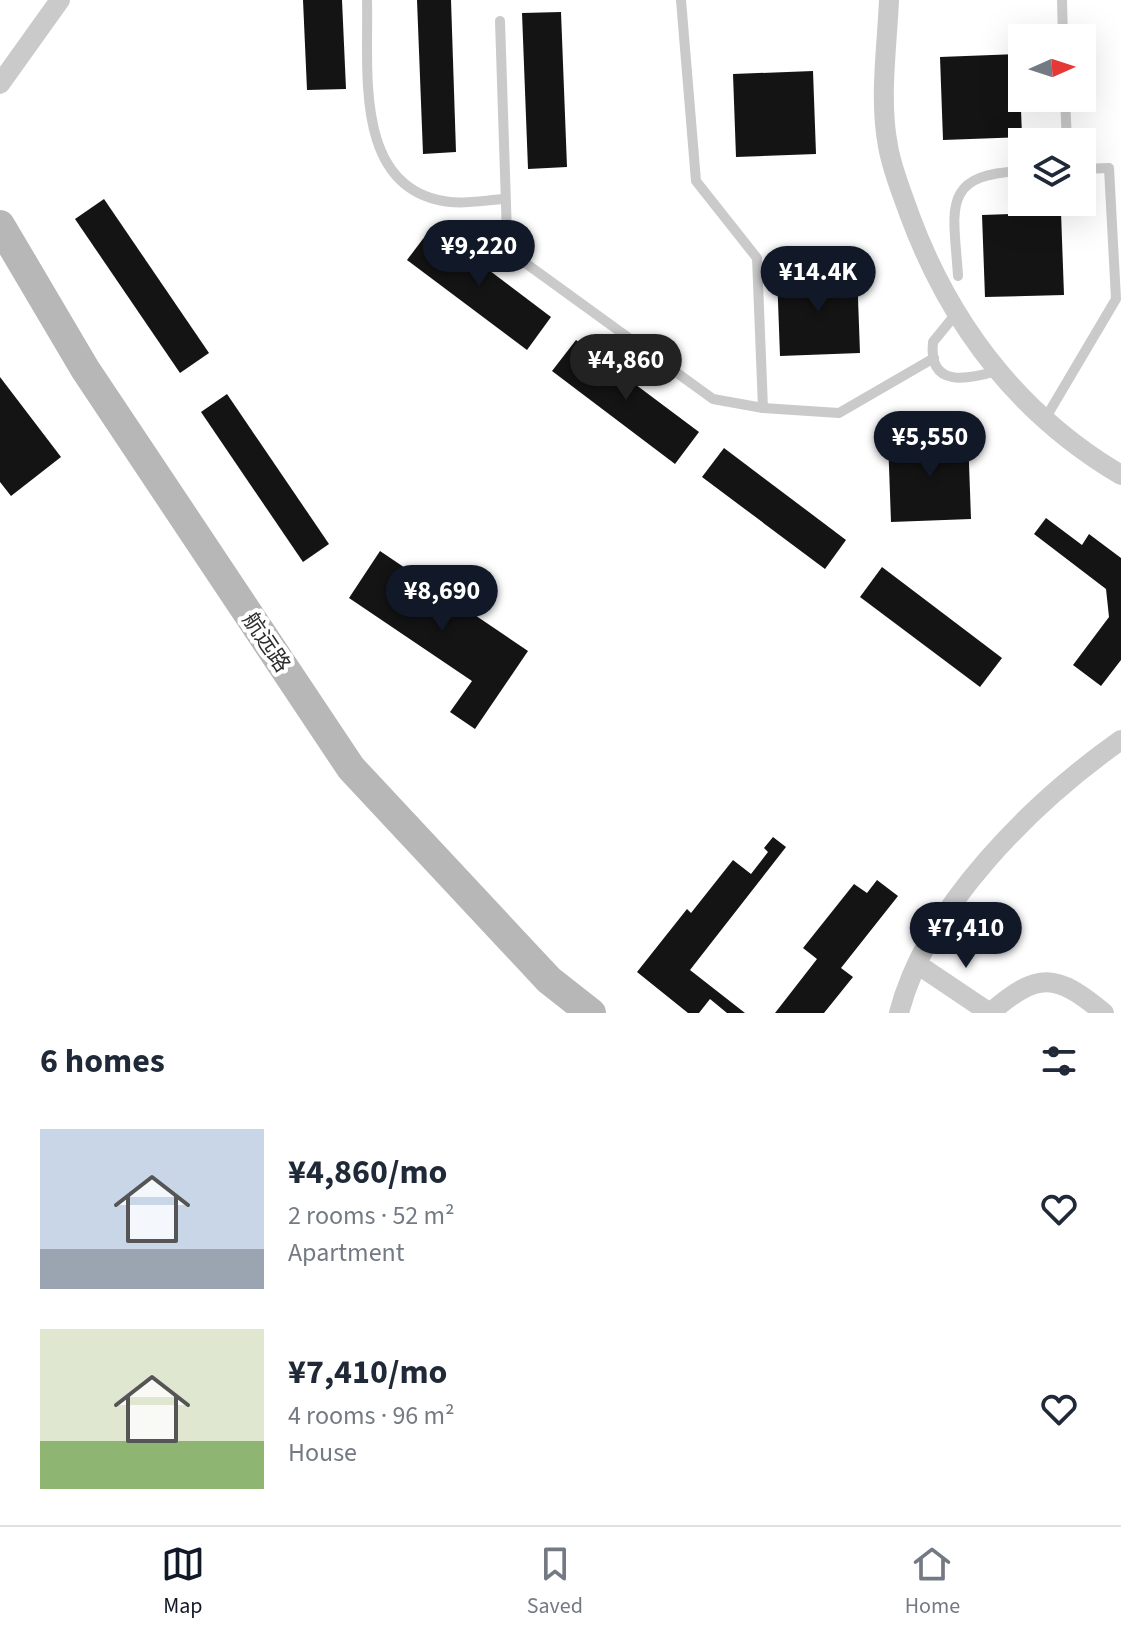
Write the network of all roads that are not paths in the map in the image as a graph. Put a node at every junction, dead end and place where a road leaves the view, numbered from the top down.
1 (60, 0) edge
2 (367, 0) edge
3 (681, 0) edge
4 (889, 0) edge
5 (1062, 0) edge
6 (500, 21) dead end
7 (1063, 24) edge
8 (0, 84) edge
9 (1096, 168) edge
10 (1008, 173) edge
11 (1116, 191) edge
12 (505, 199) junction
13 (0, 225) edge
14 (958, 276) dead end
15 (955, 315) junction
16 (934, 358) junction
17 (997, 371) junction
18 (763, 408) junction
19 (1045, 419) junction
20 (1121, 475) edge
21 (1121, 740) edge
22 (917, 964) junction
23 (591, 1013) edge
24 (899, 1013) edge
25 (990, 1013) edge
26 (1104, 1013) edge

1 - 8 street
2 - 12 lane
3 - 18 lane
4 - 15 street
5 - 7 lane
6 - 12 lane
9 - 11 lane
10 - 14 lane
11 - 19 lane
12 - 18 lane
13 - 23 street, 航远路
15 - 16 lane
15 - 17 street
16 - 17 lane
16 - 18 lane
17 - 19 street
19 - 20 street
21 - 22 street
22 - 24 street
22 - 25 street
25 - 26 street

